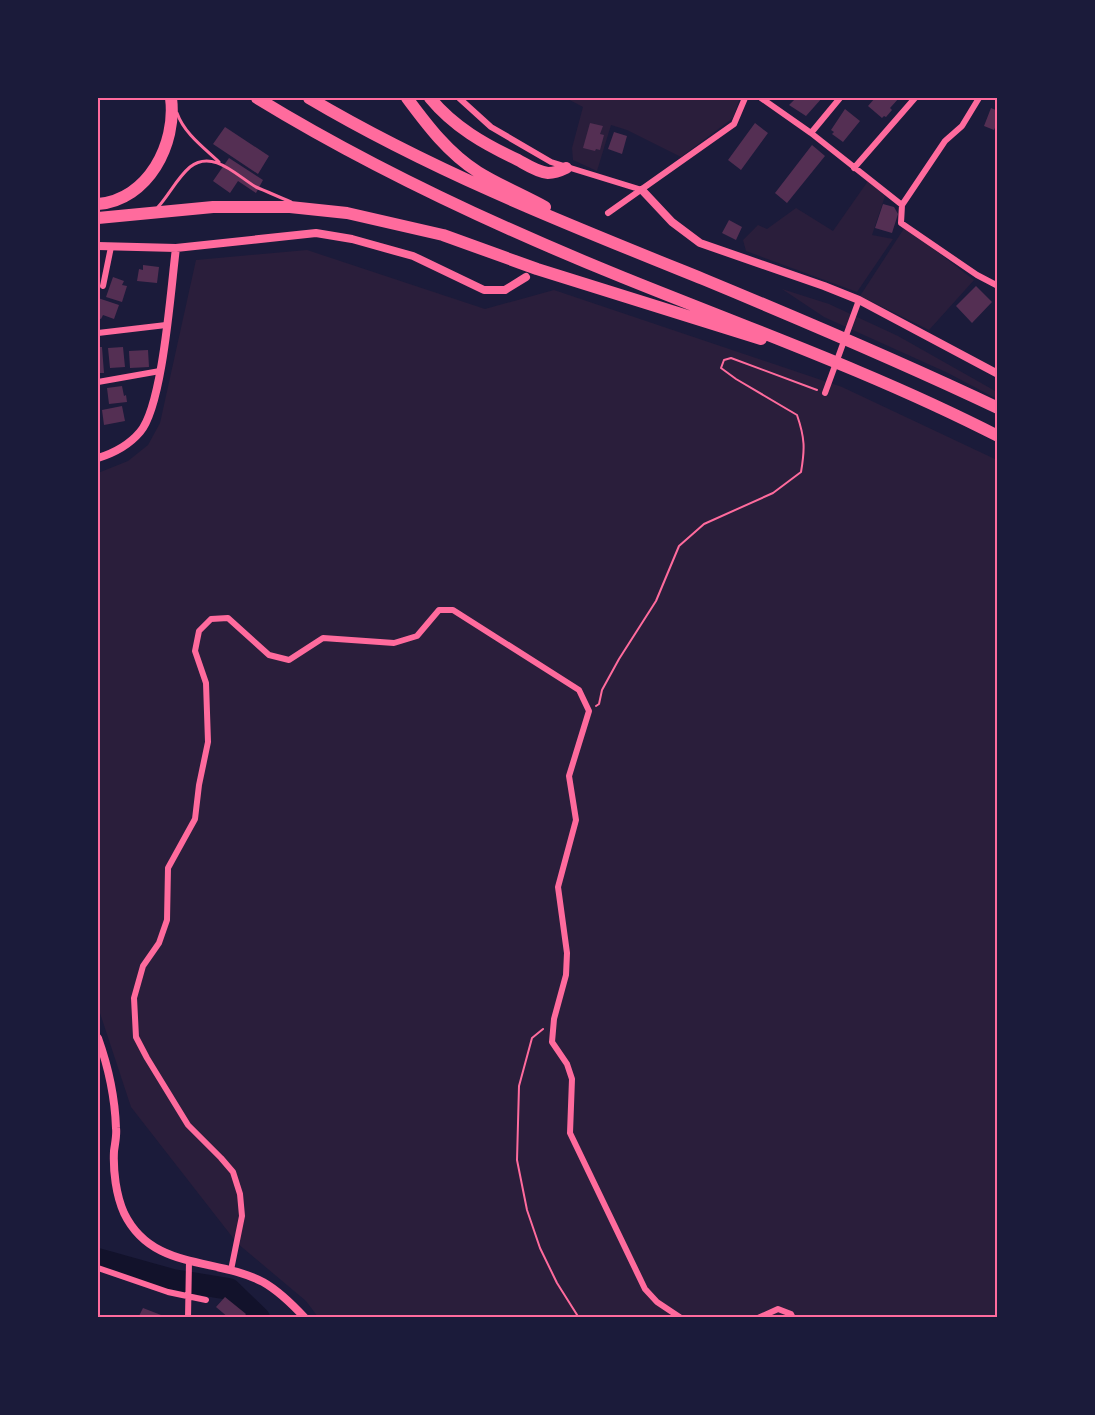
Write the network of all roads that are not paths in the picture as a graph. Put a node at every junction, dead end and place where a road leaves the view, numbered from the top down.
1 (171, 98) edge
2 (257, 98) edge
3 (309, 98) edge
4 (407, 98) edge
5 (430, 98) edge
6 (459, 98) edge
7 (745, 98) edge
8 (762, 98) edge
9 (840, 98) edge
10 (915, 98) edge
11 (979, 98) edge
12 (811, 133) junction
13 (220, 163) junction
14 (566, 168) junction
15 (854, 168) junction
16 (642, 190) junction
17 (98, 204) edge
18 (902, 205) junction
19 (315, 210) junction
20 (608, 213) dead end
21 (146, 214) junction
22 (98, 219) edge
23 (614, 244) junction
24 (98, 246) edge
25 (111, 247) junction
26 (176, 248) junction
27 (526, 277) dead end
28 (103, 286) dead end
29 (998, 286) edge
30 (859, 300) junction
31 (166, 325) junction
32 (98, 333) edge
33 (828, 360) junction
34 (160, 371) junction
35 (998, 374) edge
36 (98, 382) edge
37 (825, 393) road end
38 (998, 408) edge
39 (998, 436) edge
40 (98, 458) edge
41 (98, 1038) edge
42 (189, 1261) junction
43 (98, 1268) edge
44 (231, 1270) junction
45 (189, 1294) junction
46 (206, 1300) dead end
47 (188, 1317) edge
48 (305, 1317) edge
49 (681, 1317) edge
50 (758, 1317) edge
51 (793, 1317) edge

1 - 13 lane
1 - 17 highway
2 - 33 highway
3 - 23 highway
4 - 23 highway
5 - 14 highway
6 - 14 street
7 - 16 street
8 - 12 street
9 - 12 street
10 - 15 street
11 - 18 street
12 - 15 street
13 - 19 lane
13 - 21 lane
14 - 16 street
15 - 18 street
16 - 20 street
16 - 30 street
18 - 29 street
19 - 21 highway
19 - 33 highway
21 - 22 highway
23 - 38 highway
24 - 25 street
25 - 26 street
25 - 28 street
26 - 27 street
26 - 31 street
30 - 35 street
30 - 37 street
31 - 32 street
31 - 34 street
33 - 39 highway
34 - 36 street
34 - 40 street
41 - 42 street
42 - 44 street
42 - 45 street
43 - 45 street
44 - 48 street
44 - 49 street
45 - 46 street
45 - 47 street
50 - 51 street

